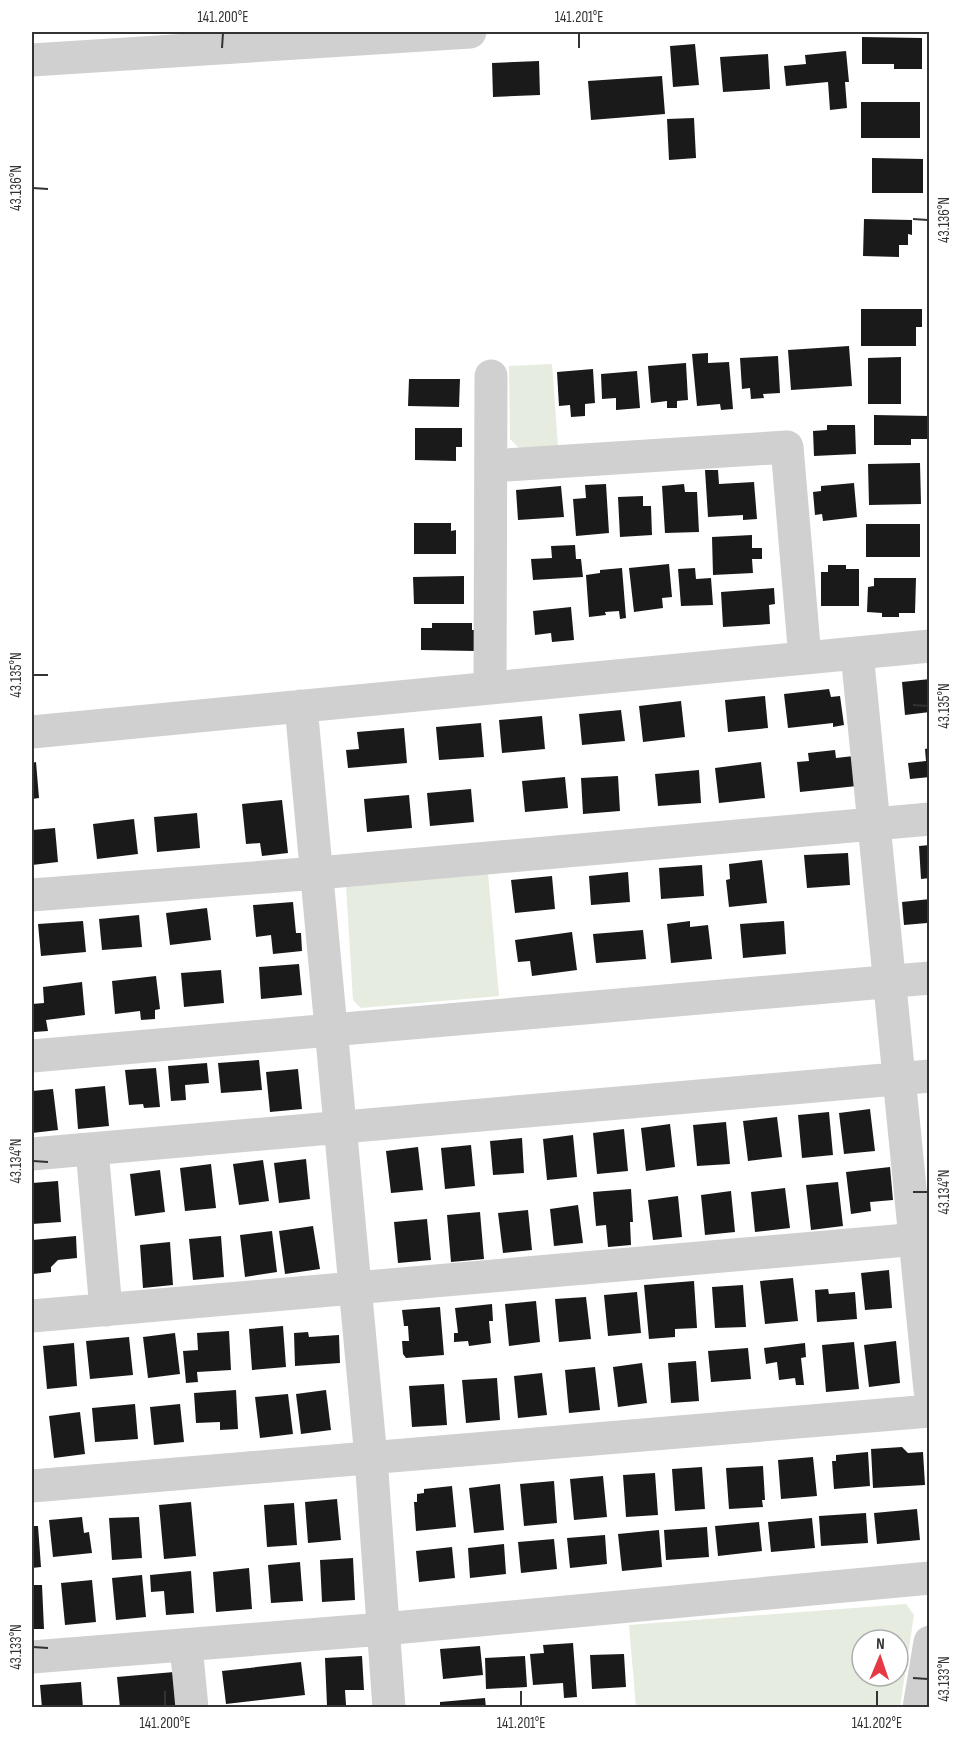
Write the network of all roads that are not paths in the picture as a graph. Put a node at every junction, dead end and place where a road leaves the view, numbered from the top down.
1 (470, 32) edge
2 (382, 34) edge
3 (189, 41) edge
4 (32, 60) edge
5 (491, 376) dead end
6 (491, 466) junction
7 (930, 646) edge
8 (857, 653) junction
9 (805, 658) junction
10 (490, 688) junction
11 (301, 706) junction
12 (32, 732) edge
13 (930, 819) edge
14 (874, 823) junction
15 (318, 873) junction
16 (32, 895) edge
17 (930, 978) edge
18 (890, 982) junction
19 (331, 1030) junction
20 (32, 1056) edge
21 (914, 1078) edge
22 (340, 1129) junction
23 (92, 1149) junction
24 (32, 1154) edge
25 (922, 1238) edge
26 (355, 1288) junction
27 (106, 1310) junction
28 (32, 1316) edge
29 (930, 1390) edge
30 (930, 1411) edge
31 (370, 1458) junction
32 (32, 1486) edge
33 (930, 1578) edge
34 (383, 1629) junction
35 (930, 1642) edge
36 (186, 1645) junction
37 (32, 1657) edge
38 (192, 1707) edge
39 (389, 1707) edge
40 (919, 1707) edge

1 - 2 street
2 - 3 street
3 - 4 street
5 - 6 street
6 - 9 street
6 - 10 street
7 - 8 street
8 - 9 street
8 - 14 street
9 - 10 street
10 - 11 street
11 - 12 street
11 - 15 street
13 - 14 street
14 - 15 street
14 - 18 street
15 - 16 street
15 - 19 street
17 - 18 street
18 - 19 street
18 - 21 street
19 - 20 street
19 - 22 street
21 - 22 street
21 - 25 street
22 - 23 street
22 - 26 street
23 - 24 street
23 - 27 street
25 - 26 street
25 - 29 street
26 - 27 street
26 - 31 street
27 - 28 street
30 - 31 street
31 - 32 street
31 - 34 street
33 - 34 street
34 - 36 street
34 - 39 street
35 - 40 street
36 - 37 street
36 - 38 street

